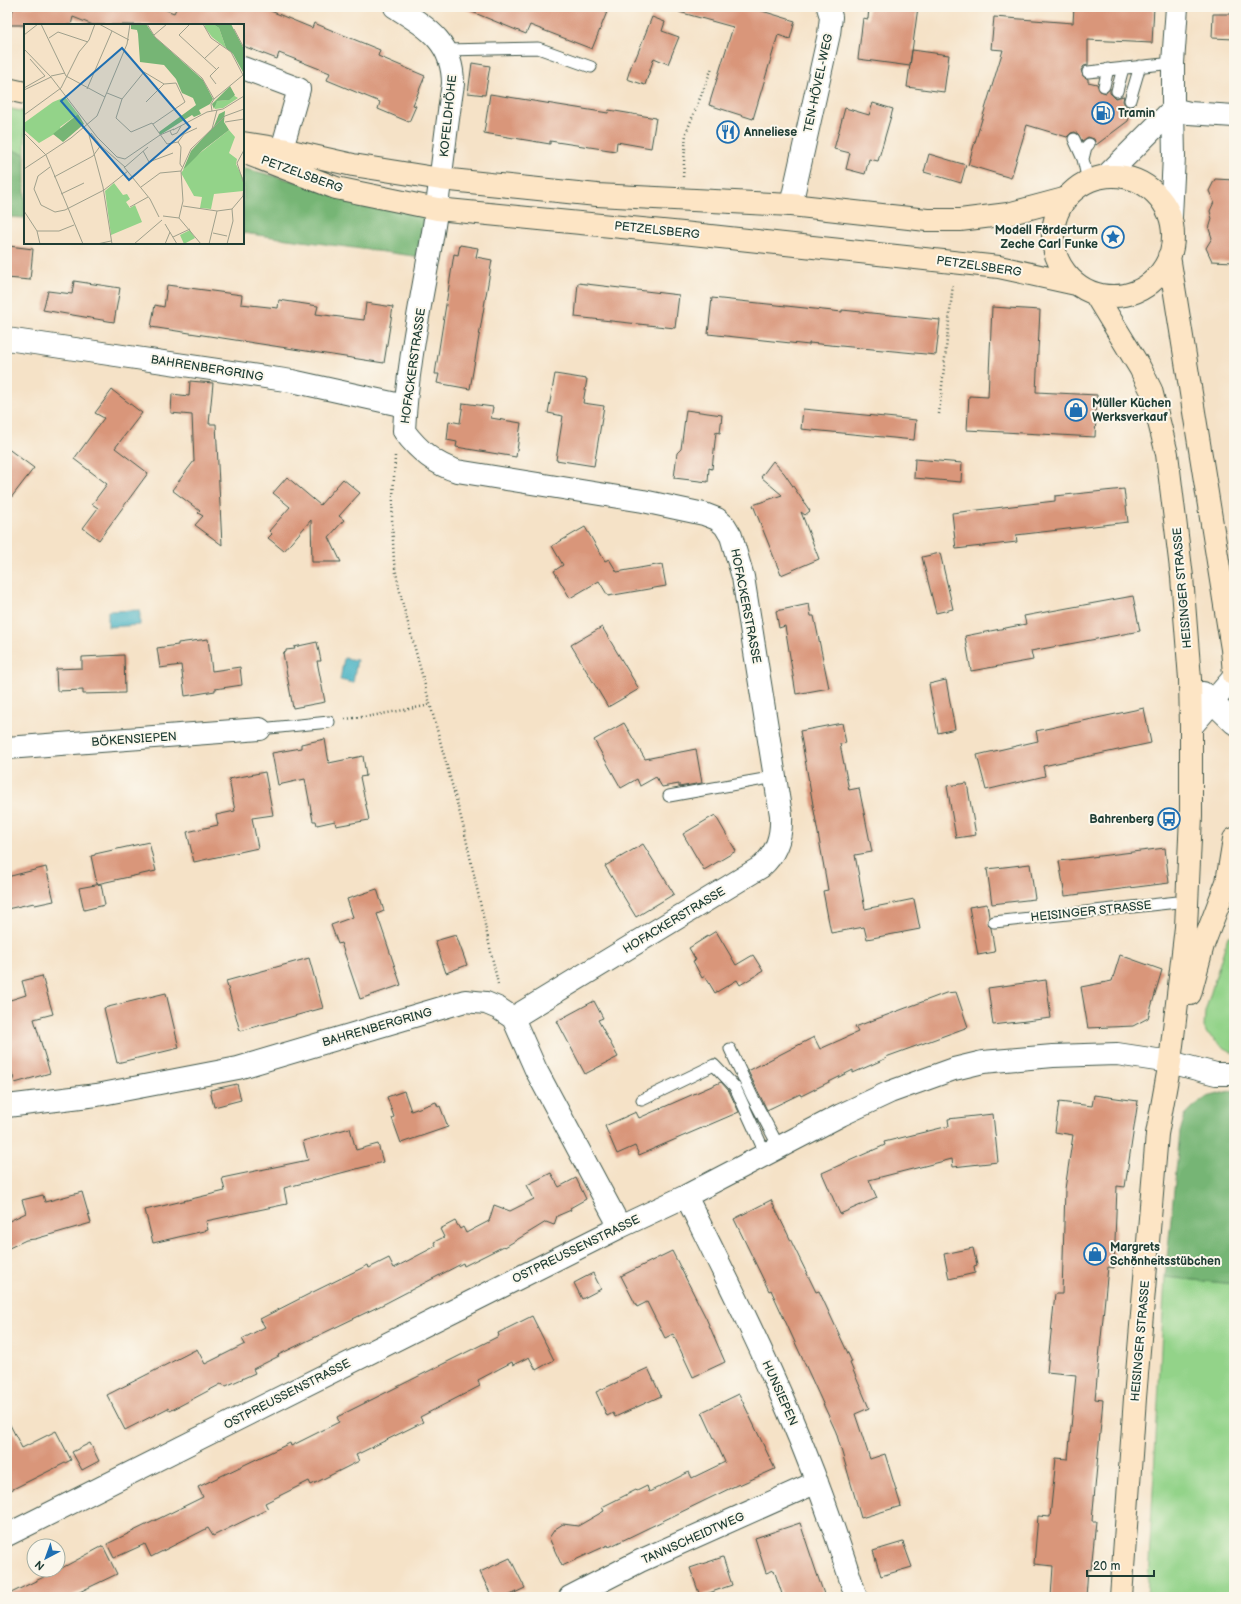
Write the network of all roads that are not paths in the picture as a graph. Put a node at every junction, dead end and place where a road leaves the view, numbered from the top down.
1 (395, 7) edge
2 (828, 7) edge
3 (1177, 7) edge
4 (446, 50) junction
5 (1173, 63) junction
6 (1140, 66) junction
7 (591, 67) dead end
8 (244, 68) edge
9 (1123, 68) junction
10 (1108, 69) junction
11 (1091, 75) dead end
12 (1104, 86) dead end
13 (7, 89) edge
14 (1116, 92) dead end
15 (24, 93) edge
16 (1130, 100) dead end
17 (1172, 109) junction
18 (1234, 116) edge
19 (1074, 139) dead end
20 (244, 143) edge
21 (1087, 145) dead end
22 (282, 149) junction
23 (244, 152) edge
24 (1083, 159) junction
25 (1097, 178) junction
26 (442, 179) junction
27 (1064, 199) junction
28 (791, 205) junction
29 (437, 209) junction
30 (1171, 217) junction
31 (1170, 256) junction
32 (1086, 289) junction
33 (7, 339) edge
34 (405, 406) junction
35 (1234, 676) edge
36 (1190, 679) junction
37 (1213, 703) junction
38 (329, 722) road end
39 (1234, 723) edge
40 (1192, 727) junction
41 (260, 729) joint
42 (7, 748) edge
43 (775, 777) junction
44 (669, 796) dead end
45 (1234, 839) edge
46 (1187, 901) junction
47 (994, 922) dead end
48 (505, 1013) junction
49 (730, 1049) dead end
50 (1170, 1062) junction
51 (1234, 1074) edge
52 (642, 1100) dead end
53 (7, 1106) edge
54 (772, 1151) junction
55 (686, 1196) junction
56 (620, 1227) junction
57 (817, 1482) junction
58 (7, 1535) edge
59 (570, 1597) edge
60 (856, 1597) edge
61 (1121, 1597) edge

1 - 4 street, KOFELDHÖHE
2 - 28 street, TEN-HÖVEL-WEG
3 - 5 street
4 - 7 lane
4 - 26 street, KOFELDHÖHE
5 - 6 lane
5 - 17 street
6 - 9 lane
6 - 16 lane
8 - 22 street, PETZELSBERG
9 - 10 lane
9 - 14 lane
10 - 11 lane
10 - 12 lane
13 - 15 main road
17 - 18 street
17 - 25 street
17 - 30 street
19 - 24 lane
20 - 22 main road, PETZELSBERG
21 - 24 lane
22 - 26 main road, PETZELSBERG
23 - 29 main road, PETZELSBERG
24 - 25 lane
25 - 27 main road
25 - 30 main road
26 - 28 main road, PETZELSBERG
26 - 29 street, HOFACKERSTRASSE
27 - 28 main road, PETZELSBERG
27 - 32 main road, HEISINGER STRASSE
29 - 32 main road, PETZELSBERG
29 - 34 street, HOFACKERSTRASSE
30 - 31 main road
31 - 32 main road
31 - 35 main road
32 - 36 main road, HEISINGER STRASSE
33 - 34 street, BAHRENBERGRING
34 - 43 street, HOFACKERSTRASSE
35 - 37 street
36 - 37 street
36 - 40 main road, HEISINGER STRASSE
37 - 39 street
37 - 40 street
38 - 41 lane
40 - 46 main road, HEISINGER STRASSE
41 - 42 street, BÖKENSIEPEN
43 - 44 lane
43 - 48 street, HOFACKERSTRASSE
45 - 50 main road, HEISINGER STRASSE
46 - 47 lane, HEISINGER STRASSE
46 - 50 main road, HEISINGER STRASSE
48 - 53 street, BAHRENBERGRING
48 - 56 street
49 - 54 lane
50 - 51 street, OSTPREUSSENSTRASSE
50 - 54 street, OSTPREUSSENSTRASSE
50 - 61 main road, HEISINGER STRASSE
52 - 54 lane
54 - 55 street, OSTPREUSSENSTRASSE
55 - 56 street, OSTPREUSSENSTRASSE
55 - 57 street, HUNSIEPEN
56 - 58 street, OSTPREUSSENSTRASSE
57 - 59 street, TANNSCHEIDTWEG
57 - 60 street, HUNSIEPEN

